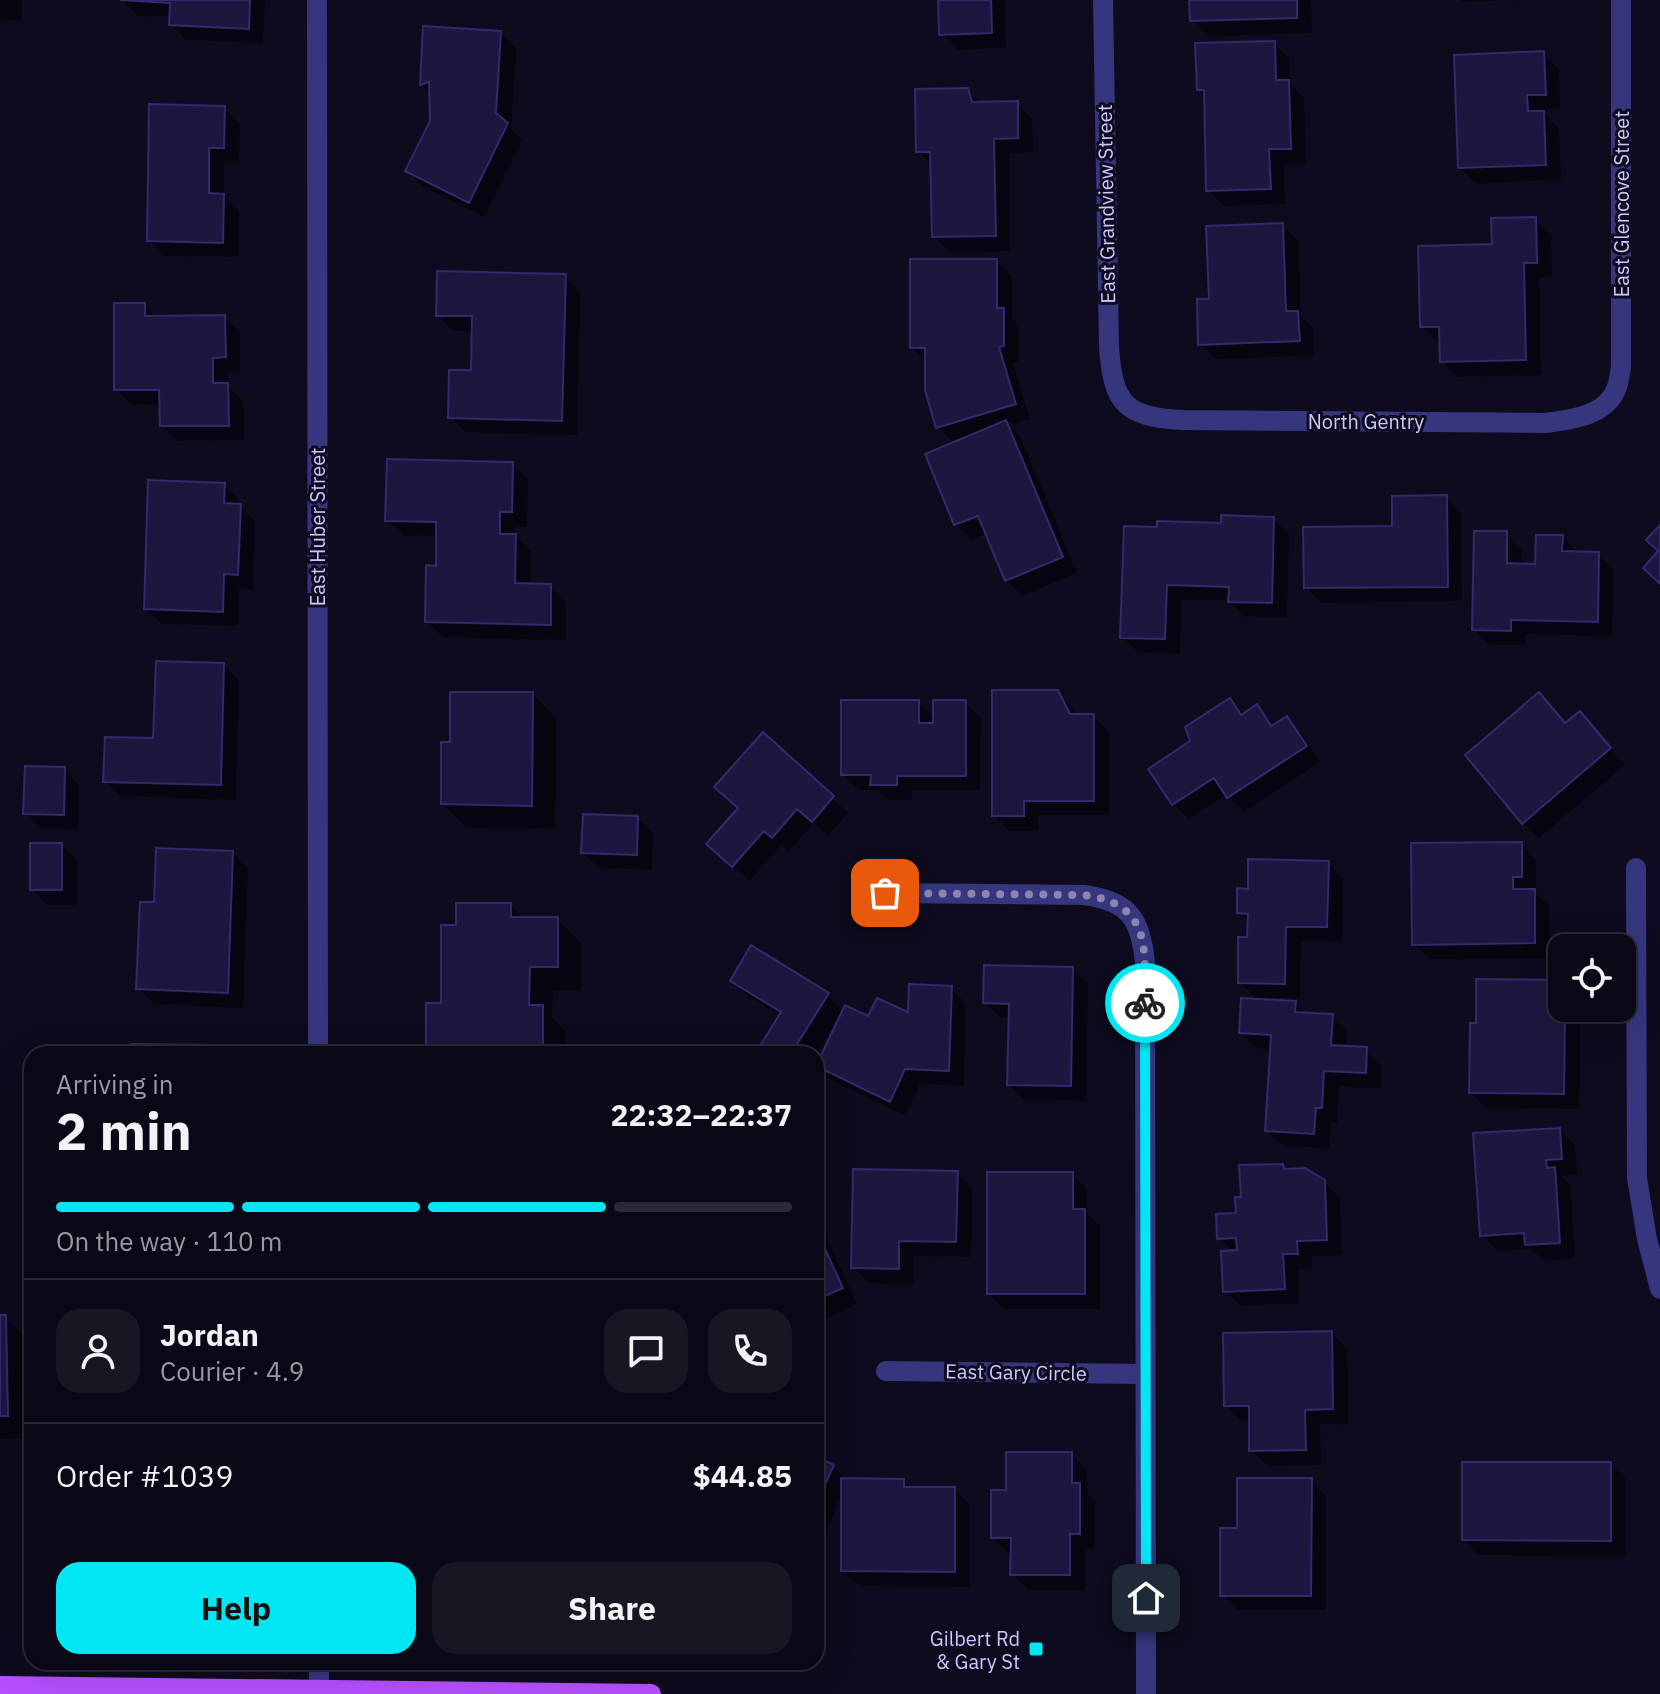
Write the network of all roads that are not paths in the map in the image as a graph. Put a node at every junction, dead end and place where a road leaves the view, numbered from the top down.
1 (317, 0) edge
2 (1103, 0) edge
3 (1621, 0) edge
4 (1605, 404) joint
5 (1125, 405) joint
6 (1636, 868) dead end
7 (885, 893) dead end
8 (318, 1046) edge
9 (1660, 1289) edge
10 (886, 1371) dead end
11 (1145, 1374) junction
12 (319, 1670) edge
13 (0, 1686) edge
14 (319, 1690) junction
15 (604, 1694) edge
16 (651, 1694) edge
17 (1146, 1694) edge

1 - 8 street, East Huber Street
2 - 5 street, East Grandview Street
3 - 4 street, East Glencove Street
4 - 5 street, North Gentry
6 - 9 street
7 - 11 street
10 - 11 street, East Gary Circle
11 - 17 street
12 - 14 street
13 - 14 main road
14 - 15 main road
15 - 16 main road

